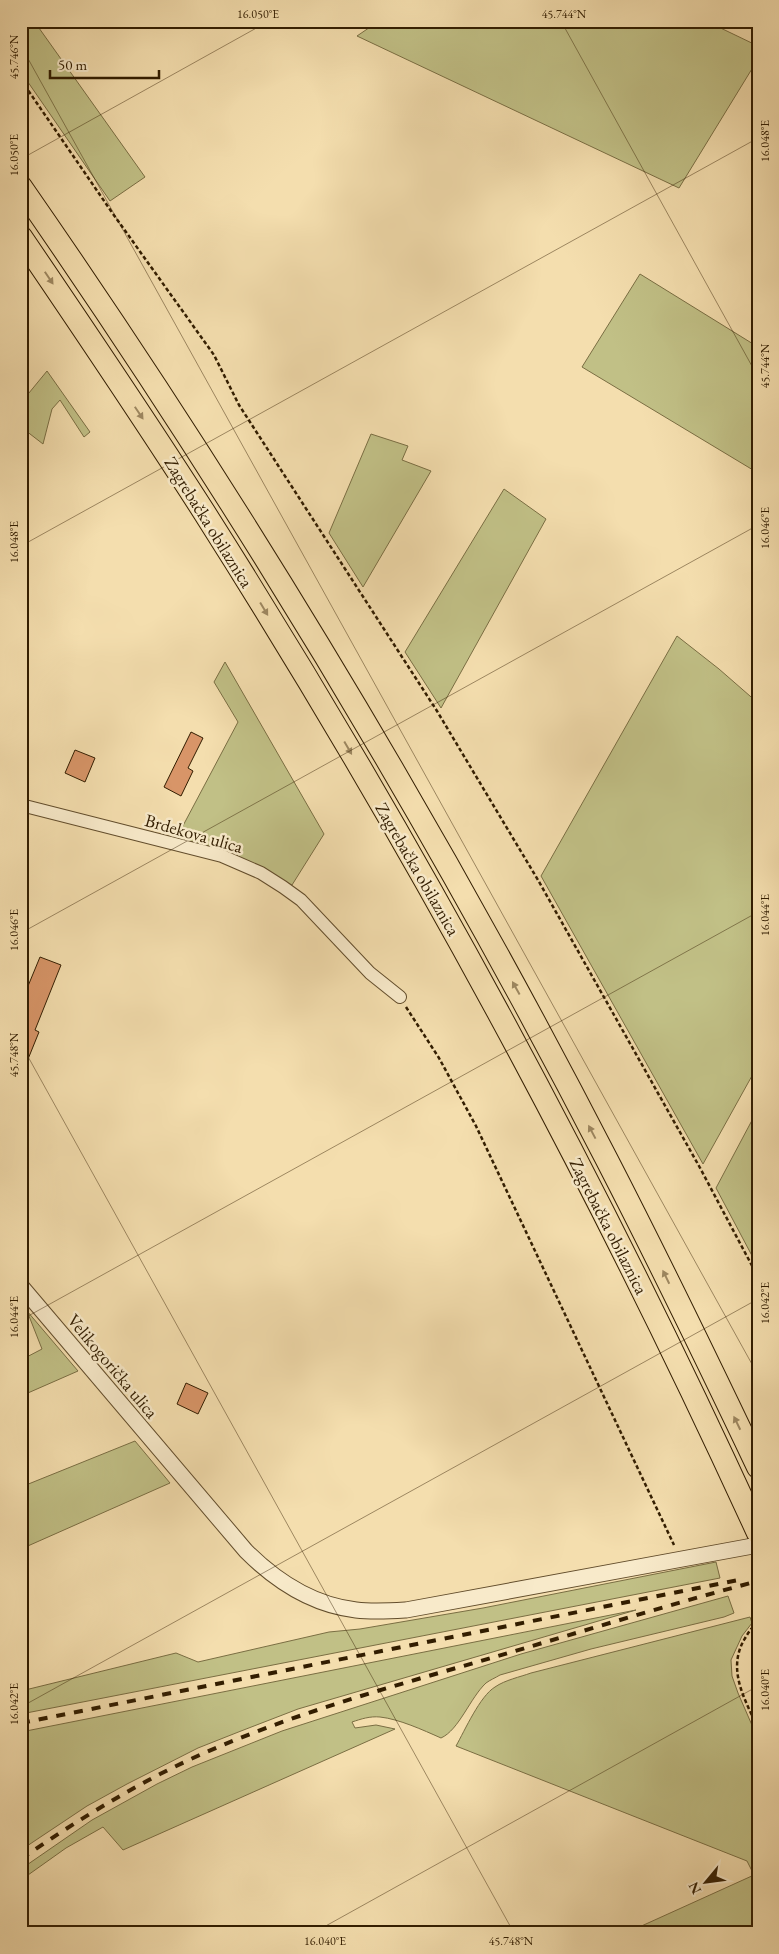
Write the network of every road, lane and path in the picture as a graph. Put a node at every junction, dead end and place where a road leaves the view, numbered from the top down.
1 (21, 80) edge
2 (21, 187) edge
3 (21, 237) edge
4 (21, 805) edge
5 (400, 997) joint
6 (758, 1277) edge
7 (21, 1286) edge
8 (758, 1467) edge
9 (758, 1533) edge
10 (758, 1545) edge
11 (681, 1560) junction
12 (758, 1622) edge
13 (758, 1728) edge

1 - 6 path
8 -> 2 highway, Zagrebačka obilaznica
3 -> 9 highway, Zagrebačka obilaznica
4 - 5 street, Brdekova ulica
5 - 11 path
7 - 11 street, Velikogorička ulica
10 - 11 street, Velikogorička ulica
12 - 13 path

